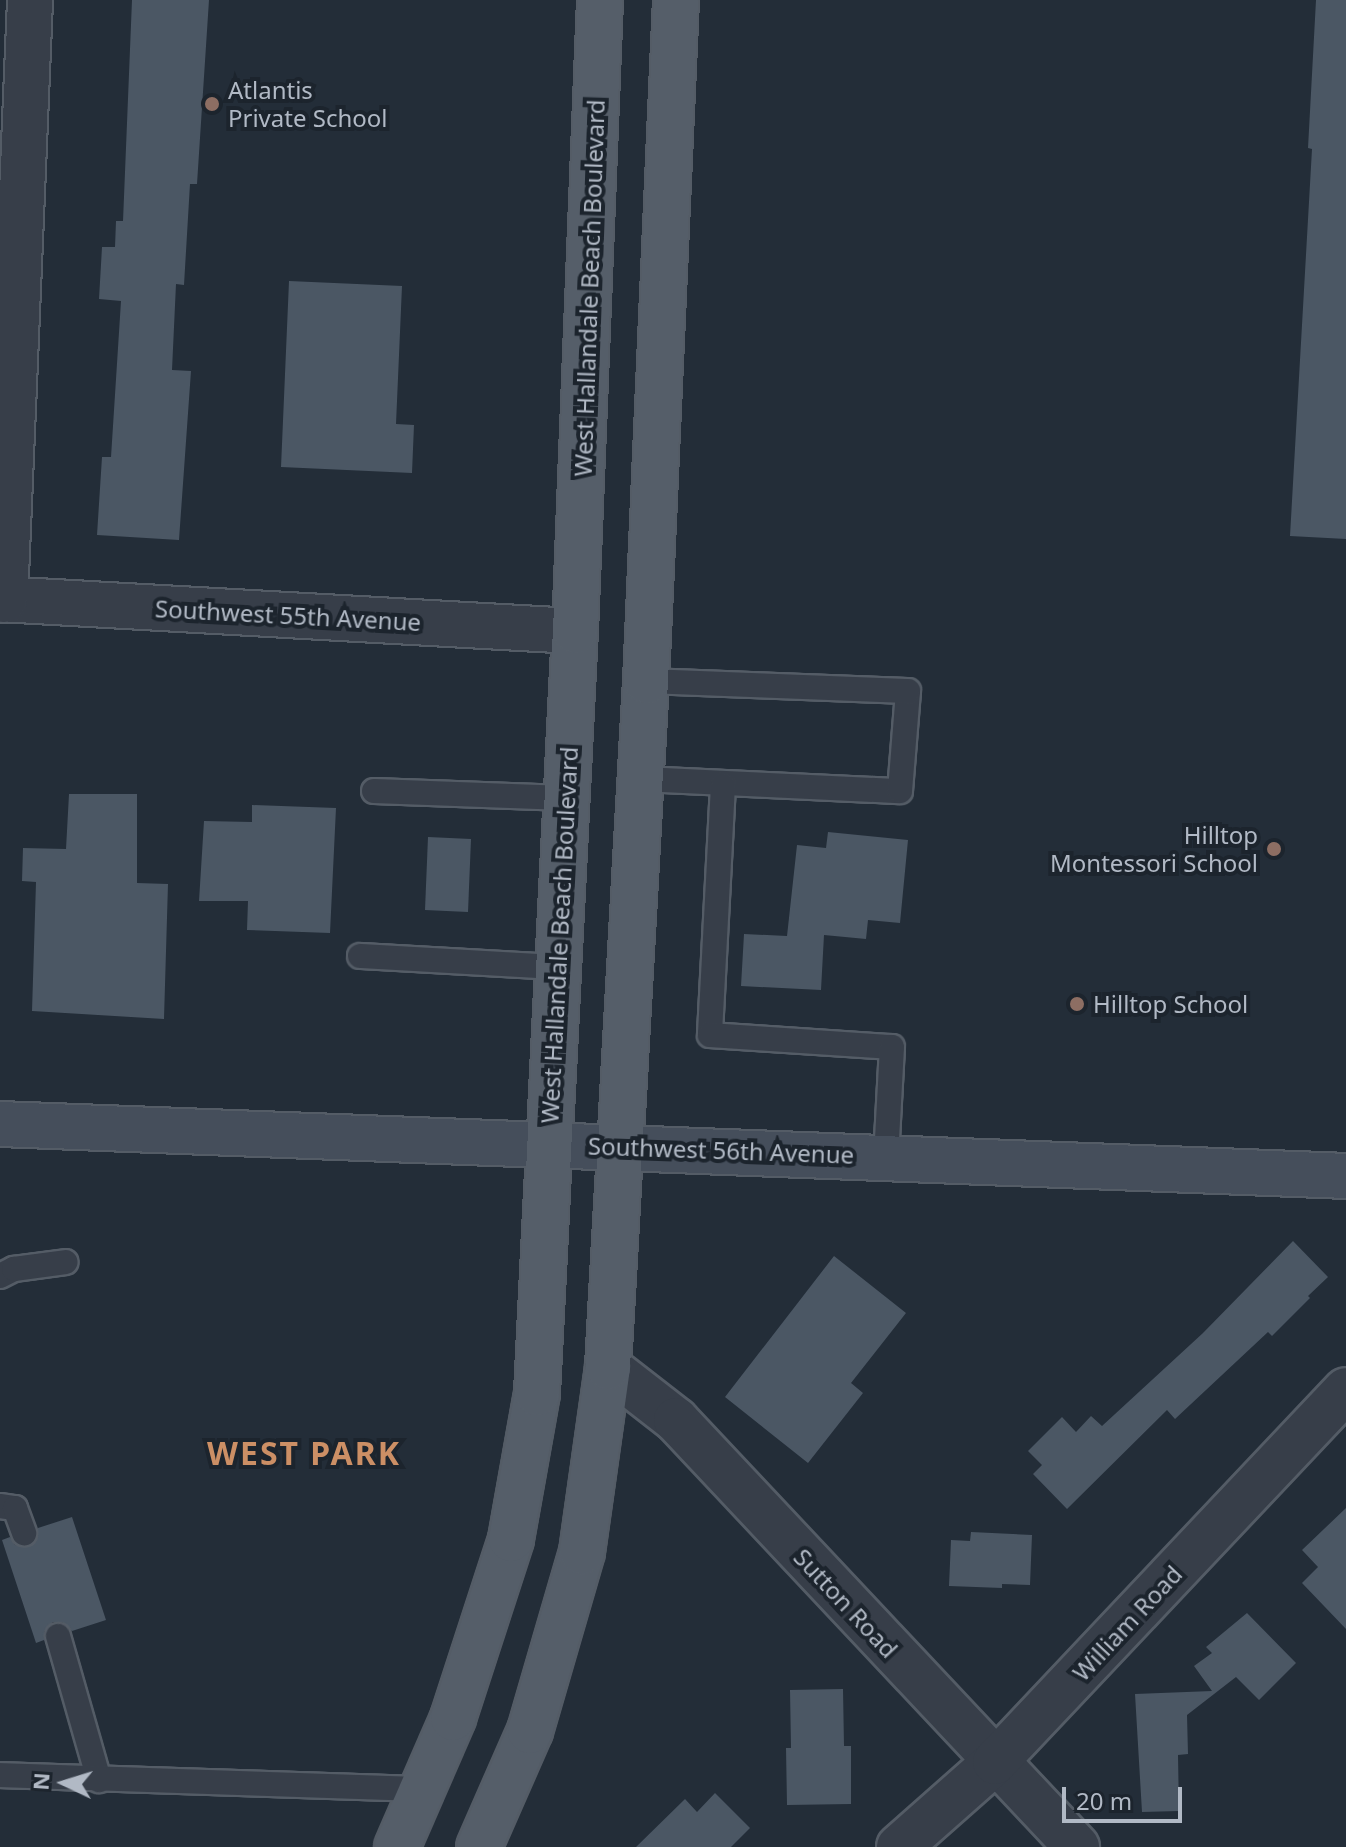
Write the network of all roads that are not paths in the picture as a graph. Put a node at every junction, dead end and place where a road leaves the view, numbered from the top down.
1 (30, 0) edge
2 (600, 0) edge
3 (676, 0) edge
4 (12, 149) edge
5 (2, 600) edge
6 (575, 631) junction
7 (646, 681) junction
8 (642, 779) junction
9 (723, 785) junction
10 (374, 791) dead end
11 (566, 798) junction
12 (360, 956) dead end
13 (557, 967) junction
14 (0, 1124) edge
15 (548, 1143) junction
16 (623, 1147) junction
17 (886, 1157) junction
18 (1346, 1176) edge
19 (66, 1262) dead end
20 (0, 1276) edge
21 (608, 1367) junction
22 (1346, 1390) edge
23 (0, 1506) edge
24 (24, 1533) dead end
25 (58, 1636) dead end
26 (995, 1762) junction
27 (0, 1775) edge
28 (99, 1780) junction
29 (422, 1789) junction
30 (397, 1847) edge
31 (479, 1847) edge
32 (899, 1847) edge
33 (1077, 1847) edge

1 - 4 street
2 - 6 main road, West Hallandale Beach Boulevard
3 - 7 main road
4 - 5 street
5 - 6 street, Southwest 55th Avenue
6 - 11 main road, West Hallandale Beach Boulevard
7 - 8 main road
7 - 9 lane
8 - 9 lane
8 - 16 main road
9 - 17 lane
10 - 11 lane
11 - 13 main road, West Hallandale Beach Boulevard
12 - 13 lane
13 - 15 main road, West Hallandale Beach Boulevard
14 - 15 street, Southwest 56th Avenue
15 - 16 street, Southwest 56th Avenue
15 - 29 main road, West Hallandale Beach Boulevard
16 - 17 street, Southwest 56th Avenue
16 - 21 main road
17 - 18 street, Southwest 56th Avenue
19 - 20 lane
21 - 26 street, Sutton Road
21 - 31 main road
22 - 26 street, William Road
23 - 24 lane
25 - 28 lane
26 - 32 street, William Road
26 - 33 street, Sutton Road
27 - 28 lane
28 - 29 lane
29 - 30 main road, West Hallandale Beach Boulevard

